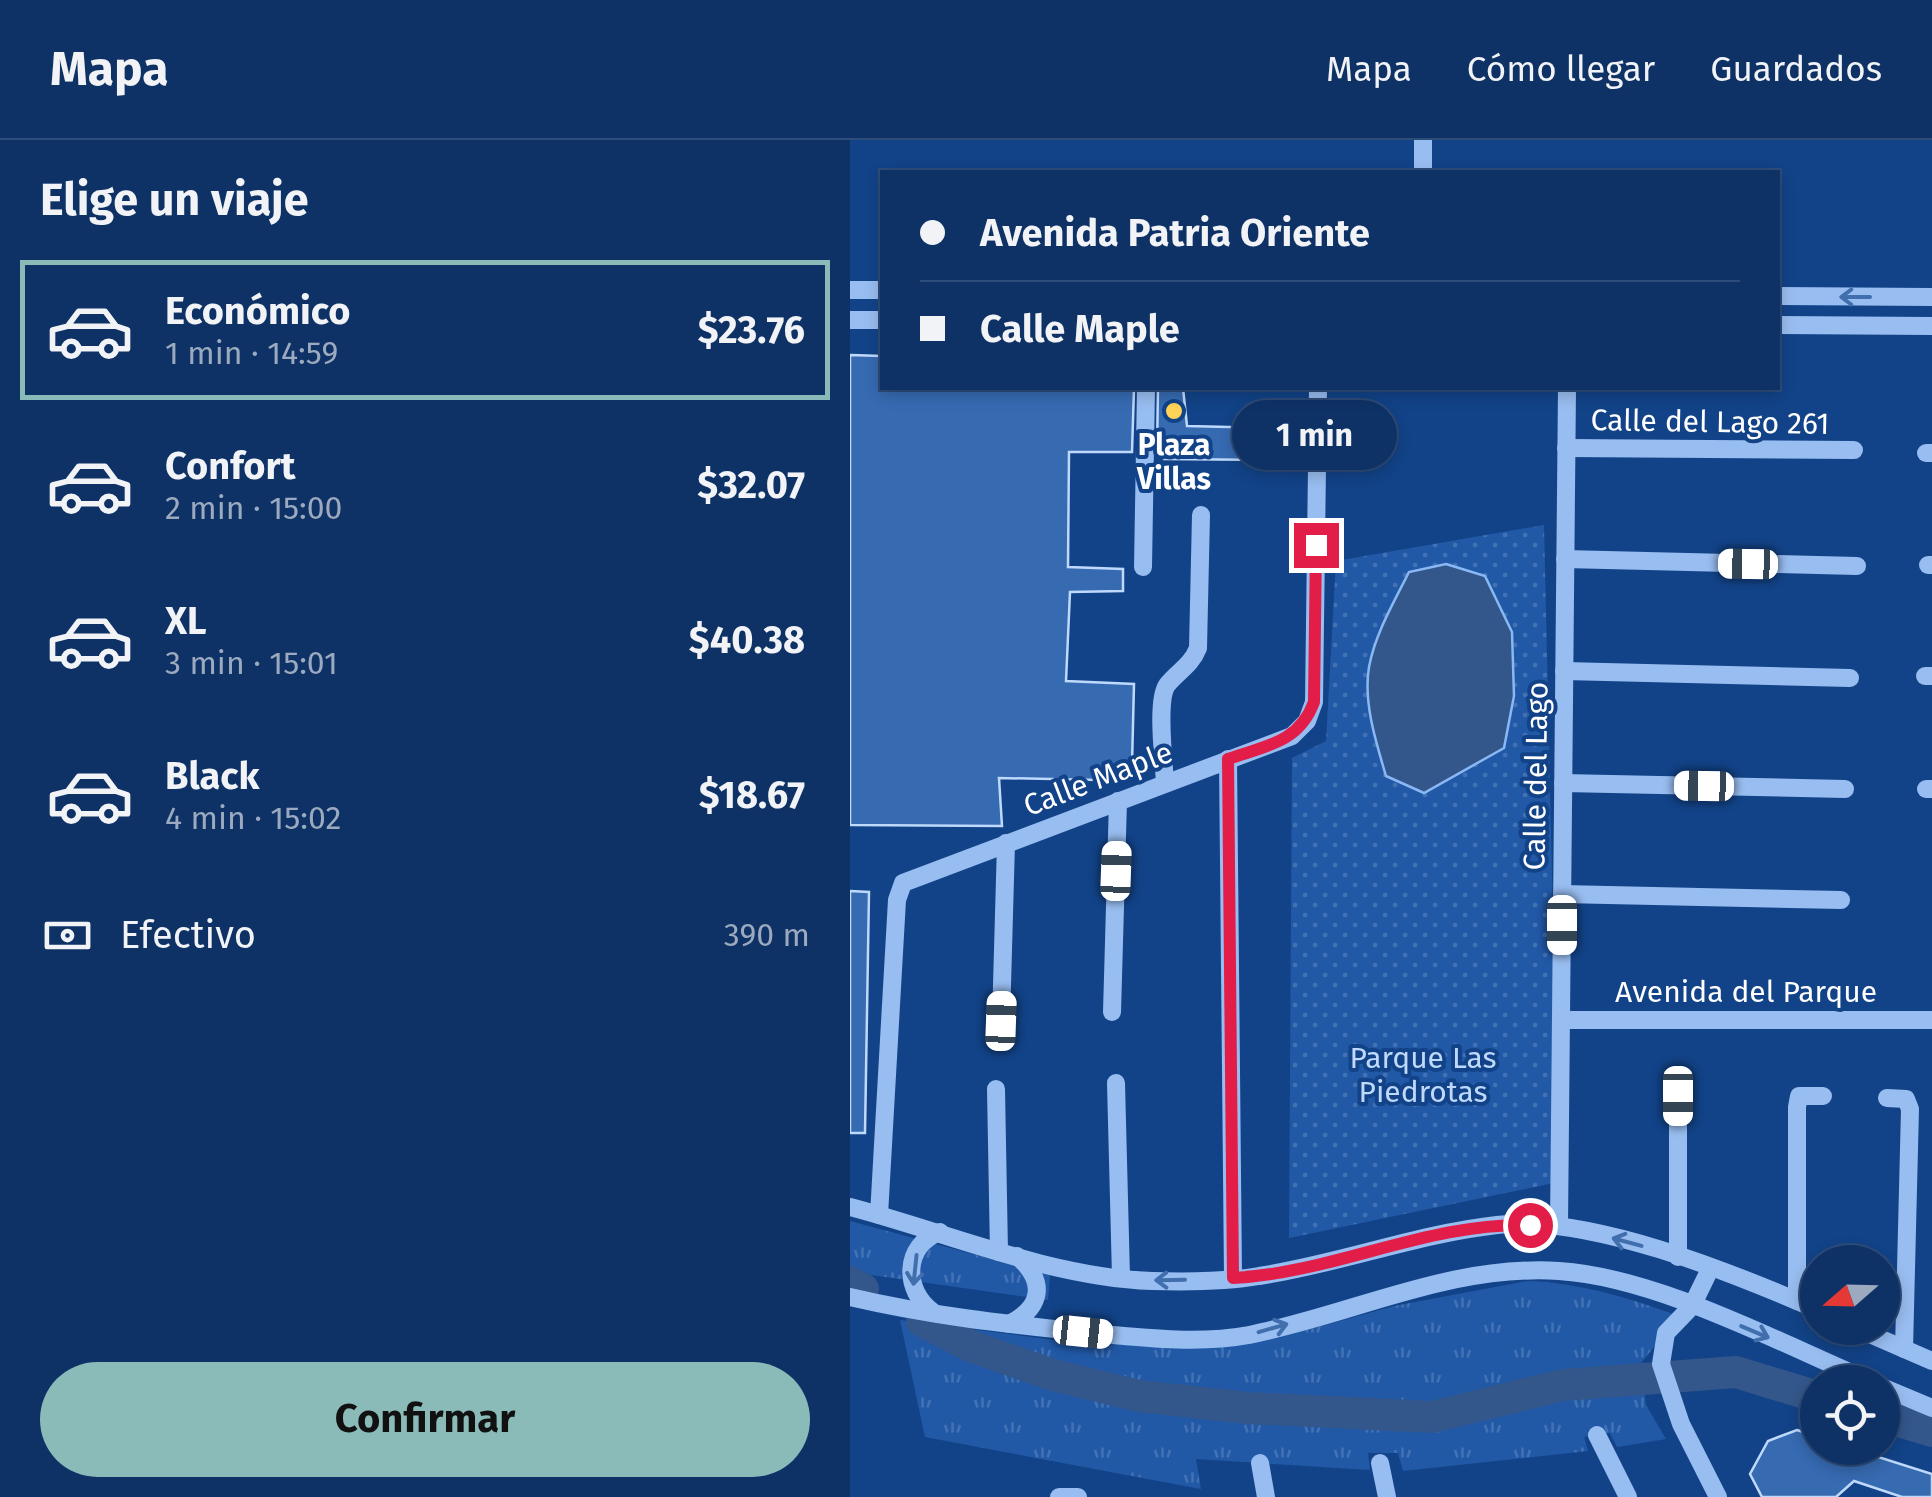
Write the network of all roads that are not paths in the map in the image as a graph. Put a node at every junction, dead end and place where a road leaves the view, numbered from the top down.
1 (1424, 140) edge
2 (1423, 170) edge
3 (850, 290) edge
4 (880, 290) edge
5 (1780, 296) edge
6 (1932, 297) edge
7 (850, 320) edge
8 (880, 320) edge
9 (1780, 325) edge
10 (1932, 326) edge
11 (1146, 390) edge
12 (1318, 390) edge
13 (1566, 390) edge
14 (1566, 448) junction
15 (1854, 450) dead end
16 (1202, 515) dead end
17 (1565, 559) junction
18 (1857, 566) dead end
19 (1144, 567) dead end
20 (1564, 671) junction
21 (1850, 678) dead end
22 (1228, 759) junction
23 (1164, 783) junction
24 (1563, 783) junction
25 (1844, 789) dead end
26 (1118, 801) junction
27 (1006, 843) junction
28 (1562, 894) junction
29 (1841, 900) dead end
30 (1112, 1012) dead end
31 (1561, 1020) junction
32 (1932, 1020) edge
33 (1001, 1021) dead end
34 (1116, 1082) dead end
35 (996, 1089) dead end
36 (1678, 1096) dead end
37 (1823, 1096) dead end
38 (1887, 1098) dead end
39 (850, 1207) edge
40 (879, 1216) junction
41 (1559, 1226) junction
42 (940, 1232) junction
43 (1008, 1254) junction
44 (1678, 1258) junction
45 (1710, 1269) junction
46 (1120, 1277) junction
47 (1233, 1278) junction
48 (850, 1298) edge
49 (1798, 1302) joint
50 (1692, 1306) junction
51 (933, 1312) junction
52 (1009, 1324) junction
53 (1895, 1345) edge
54 (1904, 1349) junction
55 (1932, 1361) edge
56 (1832, 1365) edge
57 (1900, 1395) edge
58 (1932, 1408) edge
59 (1597, 1435) dead end
60 (1260, 1463) dead end
61 (1380, 1463) dead end
62 (1059, 1497) edge
63 (1078, 1497) edge
64 (1266, 1497) edge
65 (1386, 1497) edge
66 (1628, 1497) edge
67 (1718, 1497) edge

1 - 2 street
3 - 4 street
6 -> 5 street
7 - 8 street
9 - 10 street
11 - 19 street
12 - 22 street, Calle Maple
13 - 14 street, Calle del Lago
14 - 15 street, Calle del Lago 261
14 - 17 street, Calle del Lago
16 - 23 street
17 - 18 street
17 - 20 street, Calle del Lago
20 - 21 street
20 - 24 street, Calle del Lago
22 - 23 street, Calle Maple
22 - 47 street
23 - 26 street, Calle Maple
24 - 25 street
24 - 28 street, Calle del Lago
26 - 27 street, Calle Maple
26 - 30 street
27 - 33 street
27 - 40 street, Calle Maple
28 - 29 street
28 - 31 street, Calle del Lago
31 - 32 street, Avenida del Parque
31 - 41 street, Calle del Lago
34 - 46 street
35 - 43 street
36 - 44 street
37 - 49 street
38 - 54 street
39 - 40 street
40 - 42 street
44 -> 41 street
41 - 47 street
42 - 43 street
42 -> 51 street
43 - 46 street
43 - 52 street
44 - 45 street
45 - 49 street
45 - 50 street
47 -> 46 street
48 - 51 street
52 -> 50 street
50 -> 56 street
50 - 67 street
51 - 52 street
53 - 54 street
54 - 55 street
57 - 58 street
59 - 66 street
60 - 64 street
61 - 65 street
62 - 63 street

